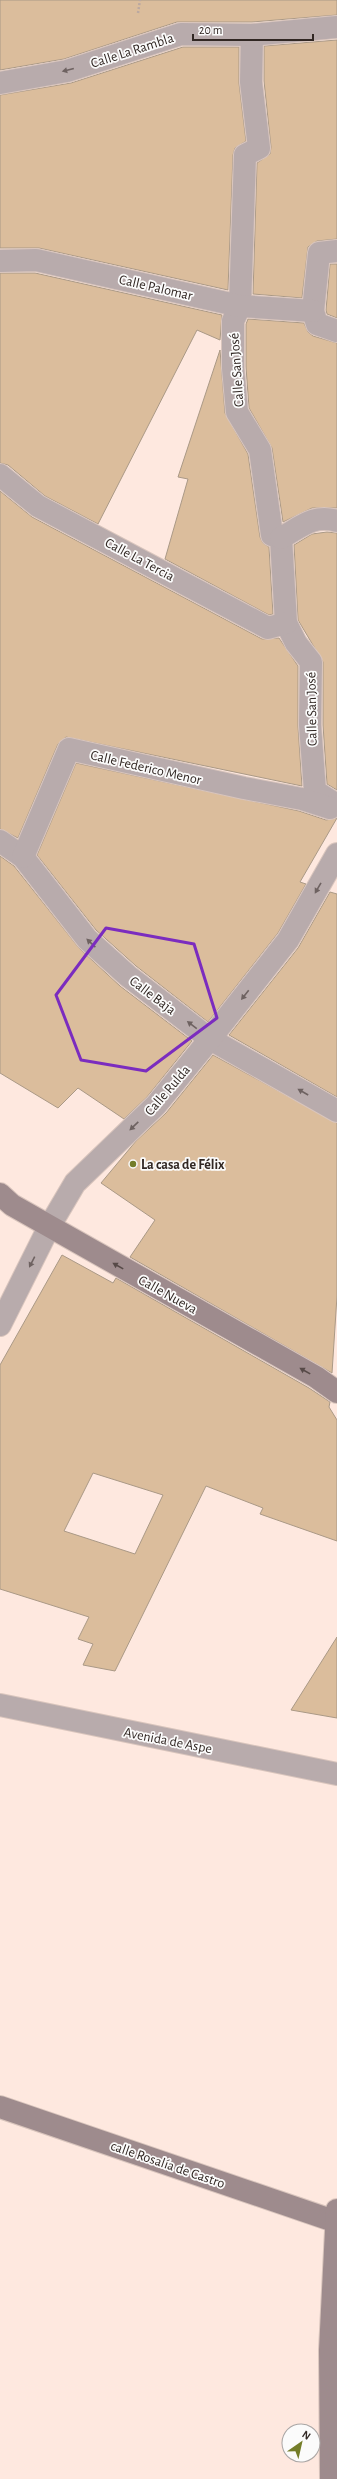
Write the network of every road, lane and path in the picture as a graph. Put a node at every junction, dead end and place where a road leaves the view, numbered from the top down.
1 (337, 27) edge
2 (252, 35) junction
3 (0, 83) edge
4 (337, 251) edge
5 (0, 261) edge
6 (240, 306) junction
7 (313, 311) junction
8 (337, 331) edge
9 (0, 475) edge
10 (337, 522) edge
11 (281, 538) junction
12 (286, 622) junction
13 (337, 804) edge
14 (337, 810) edge
15 (0, 841) edge
16 (337, 854) edge
17 (23, 857) junction
18 (210, 1039) junction
19 (337, 1111) edge
20 (0, 1194) edge
21 (49, 1227) junction
22 (0, 1325) edge
23 (337, 1392) edge
24 (0, 1704) edge
25 (337, 1774) edge
26 (0, 2107) edge
27 (336, 2218) edge
28 (331, 2479) edge

1 - 2 street, Calle La Rambla
2 -> 3 street, Calle La Rambla
2 - 6 street, Calle San José
4 - 7 street
5 - 6 street, Calle Palomar
6 - 7 street, Calle Palomar
6 - 11 street, Calle San José
7 - 8 street
9 - 12 street, Calle La Tercia
10 - 11 street
11 - 12 street, Calle San José
12 - 13 street, Calle San José
14 - 17 street, Calle Federico Menor
15 - 17 street, Calle Baja
16 -> 18 street, Calle Rulda
18 -> 17 street, Calle Baja
19 -> 18 street, Calle Baja
18 -> 21 street, Calle Rulda
20 - 21 street, Calle Nueva
21 -> 22 street, Calle Rulda
23 -> 21 street, Calle Nueva
24 - 25 street, Avenida de Aspe
26 - 27 street, calle Rosalía de Castro
27 - 28 street

